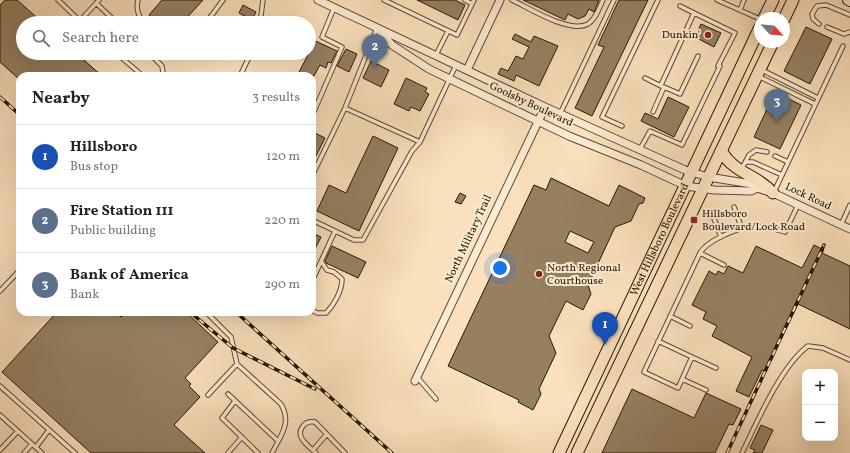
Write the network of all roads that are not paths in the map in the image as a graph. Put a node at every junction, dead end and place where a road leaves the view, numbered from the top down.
1 (58, 0) edge
2 (138, 0) edge
3 (223, 0) edge
4 (263, 0) edge
5 (318, 0) edge
6 (384, 0) edge
7 (465, 0) edge
8 (500, 0) edge
9 (512, 0) edge
10 (603, 0) edge
11 (614, 0) edge
12 (658, 0) edge
13 (717, 0) edge
14 (743, 0) edge
15 (773, 0) edge
16 (793, 0) edge
17 (97, 2) edge
18 (473, 2) edge
19 (680, 6) dead end
20 (334, 8) junction
21 (740, 10) junction
22 (767, 12) edge
23 (787, 12) edge
24 (694, 13) junction
25 (75, 16) edge
26 (86, 16) edge
27 (110, 16) edge
28 (140, 16) edge
29 (211, 16) edge
30 (261, 16) edge
31 (754, 16) edge
32 (850, 16) edge
33 (818, 24) dead end
34 (827, 27) dead end
35 (377, 28) junction
36 (448, 31) junction
37 (850, 32) edge
38 (754, 40) edge
39 (843, 46) dead end
40 (770, 48) edge
41 (436, 56) junction
42 (698, 56) dead end
43 (124, 60) edge
44 (156, 60) edge
45 (248, 60) edge
46 (456, 65) junction
47 (467, 70) junction
48 (138, 72) edge
49 (163, 72) edge
50 (242, 72) edge
51 (758, 72) junction
52 (645, 78) dead end
53 (449, 79) junction
54 (662, 86) junction
55 (818, 98) junction
56 (815, 104) junction
57 (316, 107) edge
58 (545, 107) junction
59 (345, 108) junction
60 (653, 112) dead end
61 (560, 114) junction
62 (538, 121) junction
63 (622, 126) dead end
64 (420, 142) junction
65 (640, 149) junction
66 (721, 151) junction
67 (767, 152) dead end
68 (775, 156) dead end
69 (788, 162) junction
70 (316, 165) edge
71 (743, 166) junction
72 (692, 173) junction
73 (782, 175) junction
74 (708, 177) junction
75 (686, 186) junction
76 (757, 188) junction
77 (703, 189) junction
78 (773, 193) junction
79 (798, 205) junction
80 (850, 205) edge
81 (734, 207) dead end
82 (713, 216) dead end
83 (316, 222) edge
84 (841, 224) junction
85 (742, 229) junction
86 (850, 229) edge
87 (335, 231) junction
88 (721, 237) junction
89 (700, 254) junction
90 (321, 261) junction
91 (724, 265) dead end
92 (316, 272) edge
93 (16, 274) edge
94 (0, 291) edge
95 (316, 312) edge
96 (210, 316) edge
97 (670, 316) junction
98 (623, 320) junction
99 (690, 326) dead end
100 (658, 341) junction
101 (626, 348) junction
102 (692, 357) junction
103 (850, 360) edge
104 (237, 364) junction
105 (716, 368) dead end
106 (416, 379) joint
107 (682, 379) junction
108 (0, 386) edge
109 (706, 390) dead end
110 (228, 394) dead end
111 (208, 396) dead end
112 (436, 399) dead end
113 (235, 401) junction
114 (1, 416) edge
115 (49, 430) junction
116 (18, 431) junction
117 (327, 434) junction
118 (242, 437) junction
119 (278, 441) junction
120 (32, 444) junction
121 (36, 447) junction
122 (0, 450) edge
123 (314, 452) edge
124 (24, 453) edge
125 (42, 453) edge
126 (75, 453) edge
127 (228, 453) edge
128 (258, 453) edge
129 (272, 453) edge
130 (344, 453) edge
131 (560, 453) edge
132 (577, 453) edge
133 (742, 453) edge

1 - 25 lane
2 - 28 lane
3 - 29 lane
4 - 30 lane
5 - 20 street, Goolsby Boulevard
6 - 36 lane
7 - 18 lane
8 - 47 street
9 - 10 lane
11 - 61 lane
12 - 63 lane
13 - 21 lane
14 - 21 lane
15 - 22 main road
16 - 23 main road
17 - 26 lane
17 - 27 lane
18 - 36 lane
19 - 24 lane
20 - 35 street, Goolsby Boulevard
20 - 57 lane
21 - 31 lane
24 - 54 lane
24 - 65 lane
32 - 33 lane
34 - 37 lane
35 - 41 street, Goolsby Boulevard
35 - 53 street, Goolsby Boulevard
35 - 59 lane
36 - 41 lane
38 - 72 main road, West Hillsboro Boulevard
39 - 55 lane
40 - 51 main road, West Hillsboro Boulevard
41 - 46 street, Goolsby Boulevard
42 - 54 lane
43 - 48 lane
44 - 49 lane
45 - 50 lane
46 - 47 street, Goolsby Boulevard
46 - 53 lane
47 - 58 street, Goolsby Boulevard
51 - 55 lane
51 - 56 lane
51 - 66 main road, West Hillsboro Boulevard
52 - 54 lane
53 - 62 street, Goolsby Boulevard
53 - 64 lane
54 - 60 lane
55 - 56 lane
56 - 69 lane
58 - 61 street, Goolsby Boulevard
58 - 62 street, North Military Trail
59 - 64 lane
59 - 70 lane
61 - 65 street, Goolsby Boulevard
62 - 75 street, Goolsby Boulevard
62 - 106 street, North Military Trail
64 - 87 lane
65 - 72 street, Goolsby Boulevard
66 - 71 main road
66 - 74 main road, West Hillsboro Boulevard
67 - 71 lane
68 - 69 lane
69 - 73 lane
71 - 73 lane
71 - 78 main road
72 - 74 street
72 - 75 main road, West Hillsboro Boulevard
73 - 78 lane
74 - 76 street, Lock Road
74 - 77 main road, West Hillsboro Boulevard
75 - 77 street, Goolsby Boulevard
75 - 98 main road, West Hillsboro Boulevard
76 - 77 street, Lock Road
76 - 78 street, Lock Road
77 - 101 main road, West Hillsboro Boulevard
78 - 79 street, Lock Road
79 - 84 street, Lock Road
79 - 85 lane
80 - 84 lane
81 - 85 lane
82 - 88 lane
83 - 87 lane
84 - 86 street, Lock Road
85 - 88 lane
87 - 90 lane
88 - 89 lane
89 - 91 lane
89 - 97 lane
90 - 92 lane
90 - 95 lane
93 - 94 lane
96 - 104 lane
97 - 99 lane
97 - 100 lane
98 - 101 main road
98 - 131 main road, West Hillsboro Boulevard
100 - 102 lane
100 - 107 lane
101 - 132 main road, West Hillsboro Boulevard
102 - 105 lane
102 - 107 lane
103 - 133 lane
104 - 111 lane
104 - 119 lane
106 - 112 lane
107 - 109 lane
108 - 115 lane
110 - 113 lane
113 - 118 lane
113 - 119 lane
114 - 116 lane
115 - 121 lane
115 - 126 lane
116 - 120 lane
116 - 122 lane
117 - 123 lane
117 - 123 lane
117 - 130 lane
118 - 127 lane
118 - 128 lane
119 - 129 lane
120 - 121 lane
120 - 124 lane
121 - 125 lane

